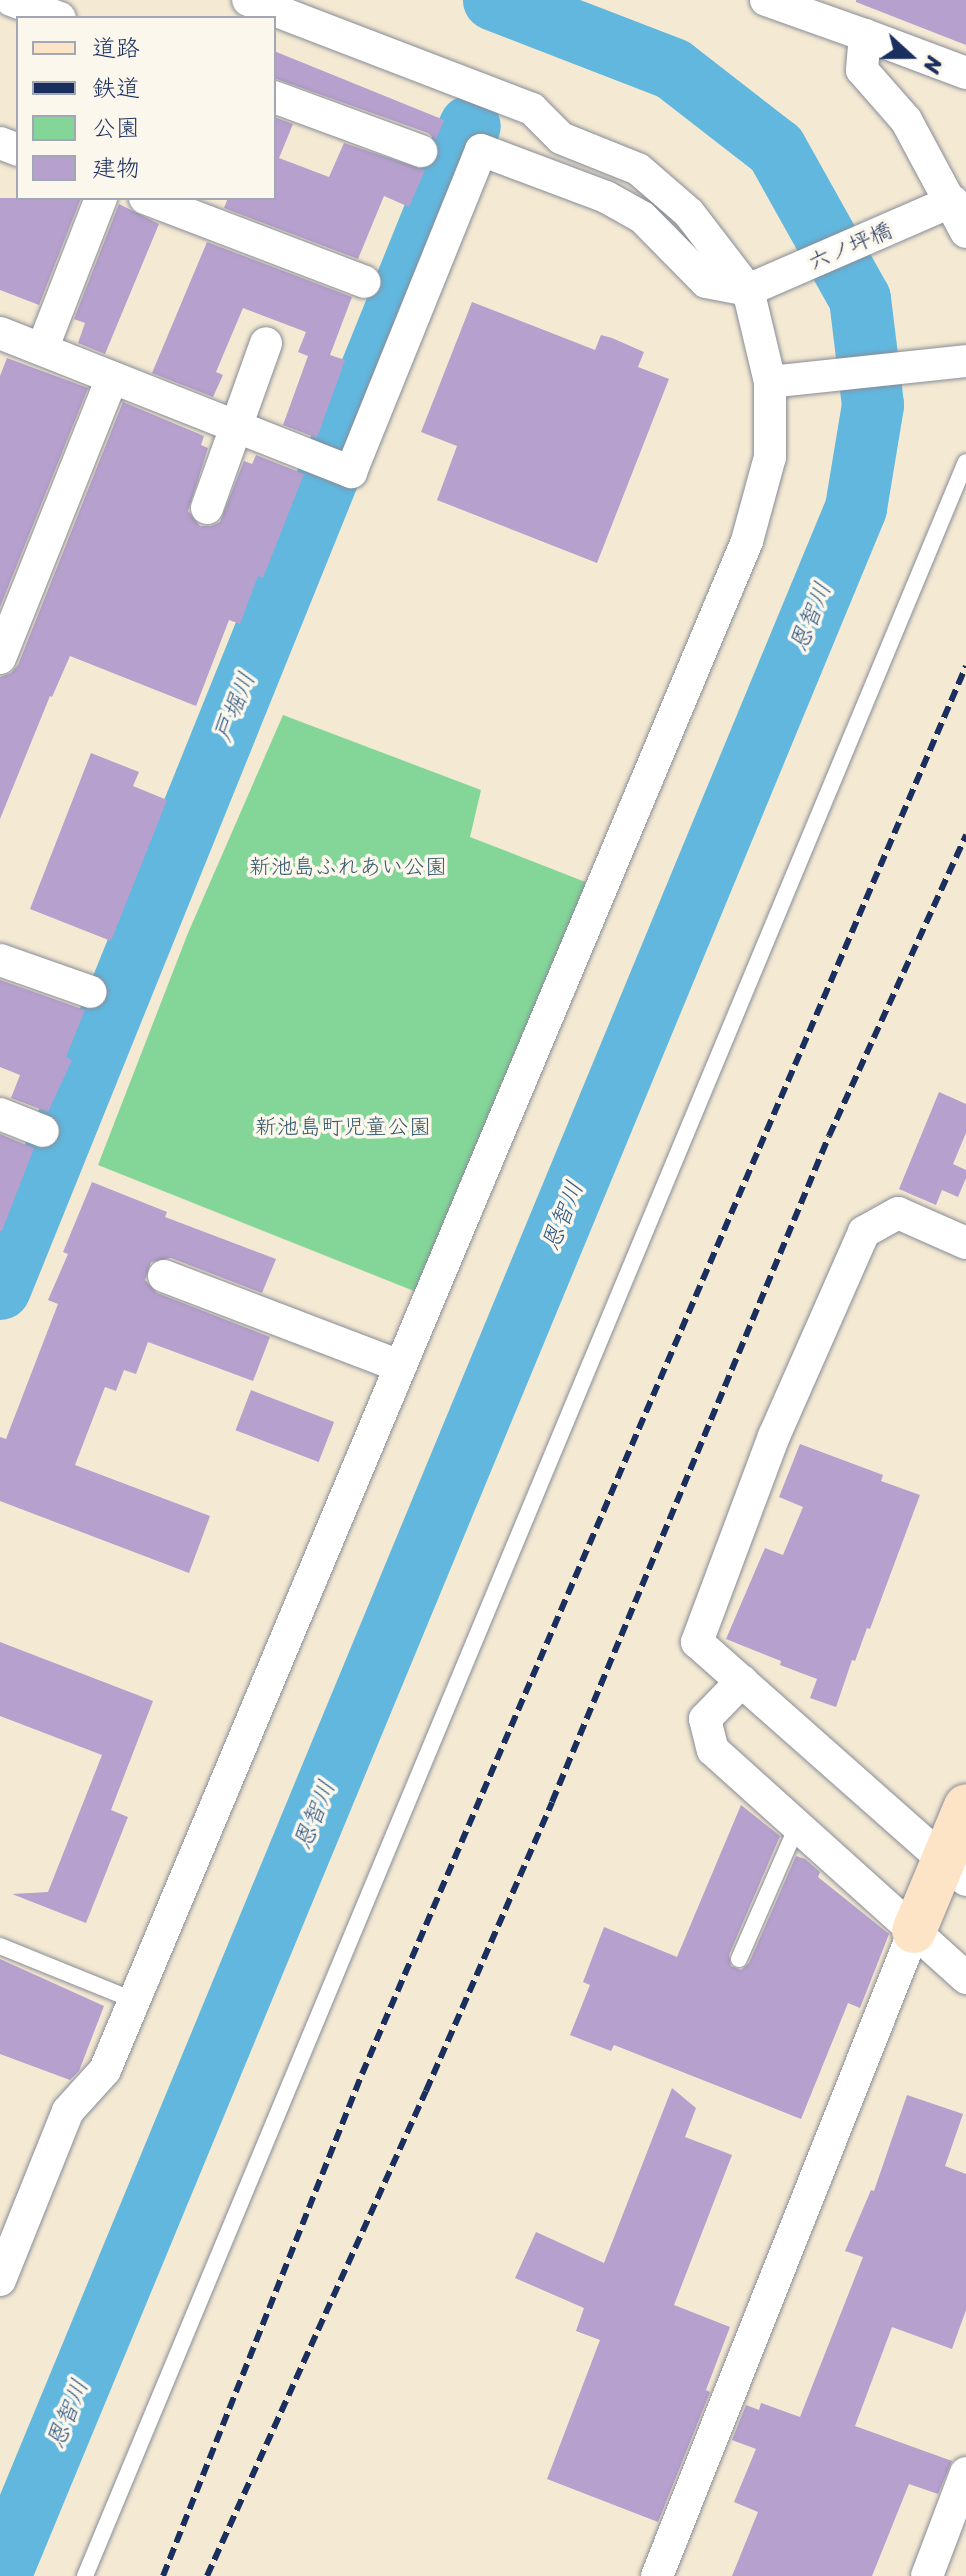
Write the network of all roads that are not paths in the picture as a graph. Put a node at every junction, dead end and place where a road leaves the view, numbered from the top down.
1 (11, 0) edge
2 (248, 0) edge
3 (766, 0) edge
4 (55, 16) edge
5 (865, 35) junction
6 (966, 73) edge
7 (276, 98) edge
8 (421, 151) dead end
9 (100, 200) edge
10 (150, 200) edge
11 (953, 201) junction
12 (966, 232) edge
13 (365, 282) dead end
14 (748, 290) junction
15 (0, 333) edge
16 (266, 343) dead end
17 (43, 347) junction
18 (966, 361) edge
19 (112, 378) junction
20 (770, 382) junction
21 (235, 428) junction
22 (966, 462) edge
23 (207, 508) dead end
24 (0, 658) edge
25 (0, 960) edge
26 (91, 992) dead end
27 (0, 1114) edge
28 (43, 1131) dead end
29 (966, 1243) edge
30 (164, 1276) dead end
31 (400, 1366) junction
32 (742, 1681) junction
33 (966, 1806) edge
34 (797, 1826) junction
35 (955, 1870) edge
36 (914, 1931) junction
37 (0, 1946) edge
38 (739, 1959) dead end
39 (966, 1978) edge
40 (133, 2000) junction
41 (3, 2267) edge
42 (966, 2473) edge
43 (85, 2576) edge
44 (657, 2576) edge
45 (927, 2576) edge

1 - 4 street
2 - 14 street
3 - 5 street
5 - 6 street
5 - 11 street
7 - 8 street
9 - 17 street
10 - 13 street
11 - 12 street
11 - 14 street, 六ノ坪橋
14 - 20 street
14 - 21 street
15 - 17 street
16 - 21 street
17 - 19 street
18 - 20 street
19 - 21 street
19 - 24 street
20 - 31 street
21 - 23 street
22 - 43 lane
25 - 26 street
27 - 28 street
29 - 32 street
30 - 31 street
31 - 40 street
32 - 34 street
32 - 35 street
33 - 35 street
34 - 36 street
34 - 38 lane
35 - 36 street
36 - 39 street
36 - 44 street
37 - 40 lane
40 - 41 street
42 - 45 street

